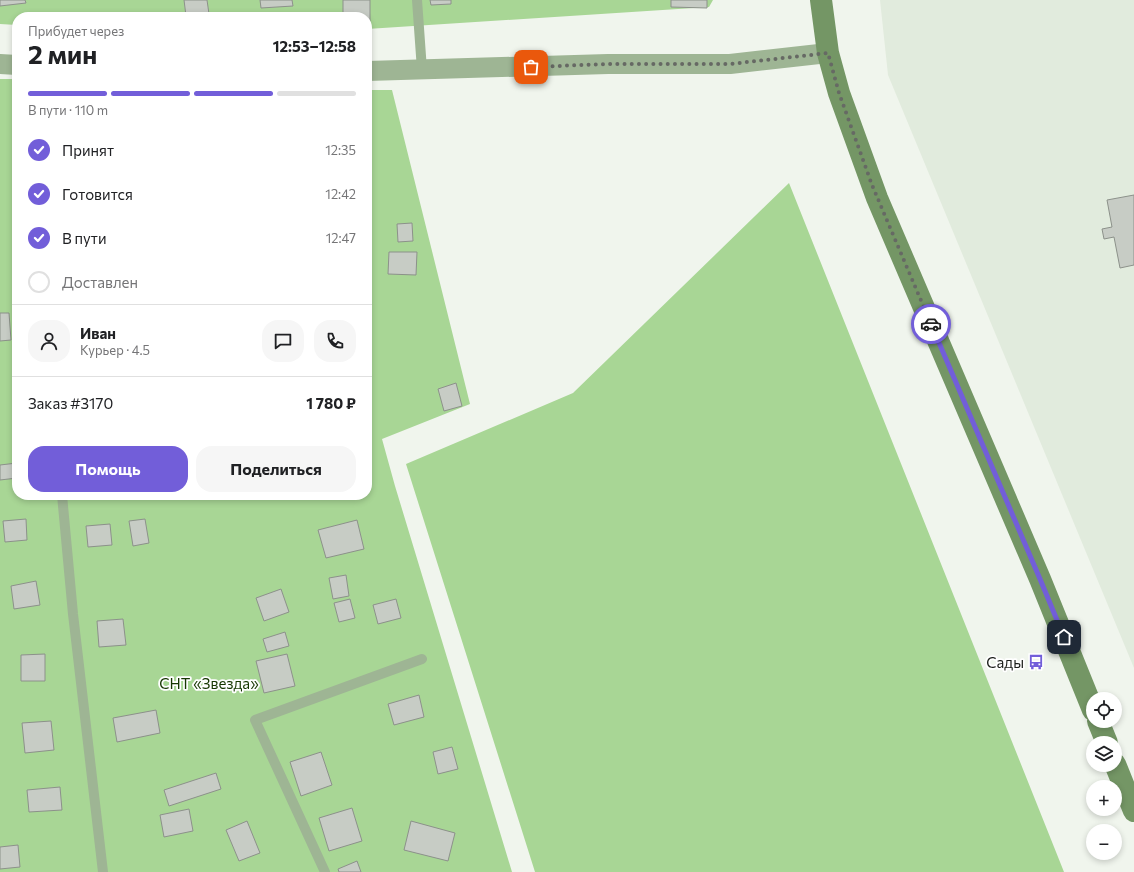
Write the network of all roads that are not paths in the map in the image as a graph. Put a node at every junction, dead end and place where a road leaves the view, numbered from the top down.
1 (417, 0) edge
2 (822, 0) edge
3 (828, 53) junction
4 (0, 64) edge
5 (12, 65) edge
6 (422, 70) junction
7 (372, 71) edge
8 (62, 500) edge
9 (422, 659) dead end
10 (1086, 693) edge
11 (1118, 772) edge
12 (1134, 811) edge
13 (103, 872) edge
14 (325, 872) edge

1 - 6 lane
2 - 3 main road
3 - 6 street
3 - 10 main road
4 - 5 street
6 - 7 street
8 - 13 lane
9 - 14 lane
11 - 12 main road

